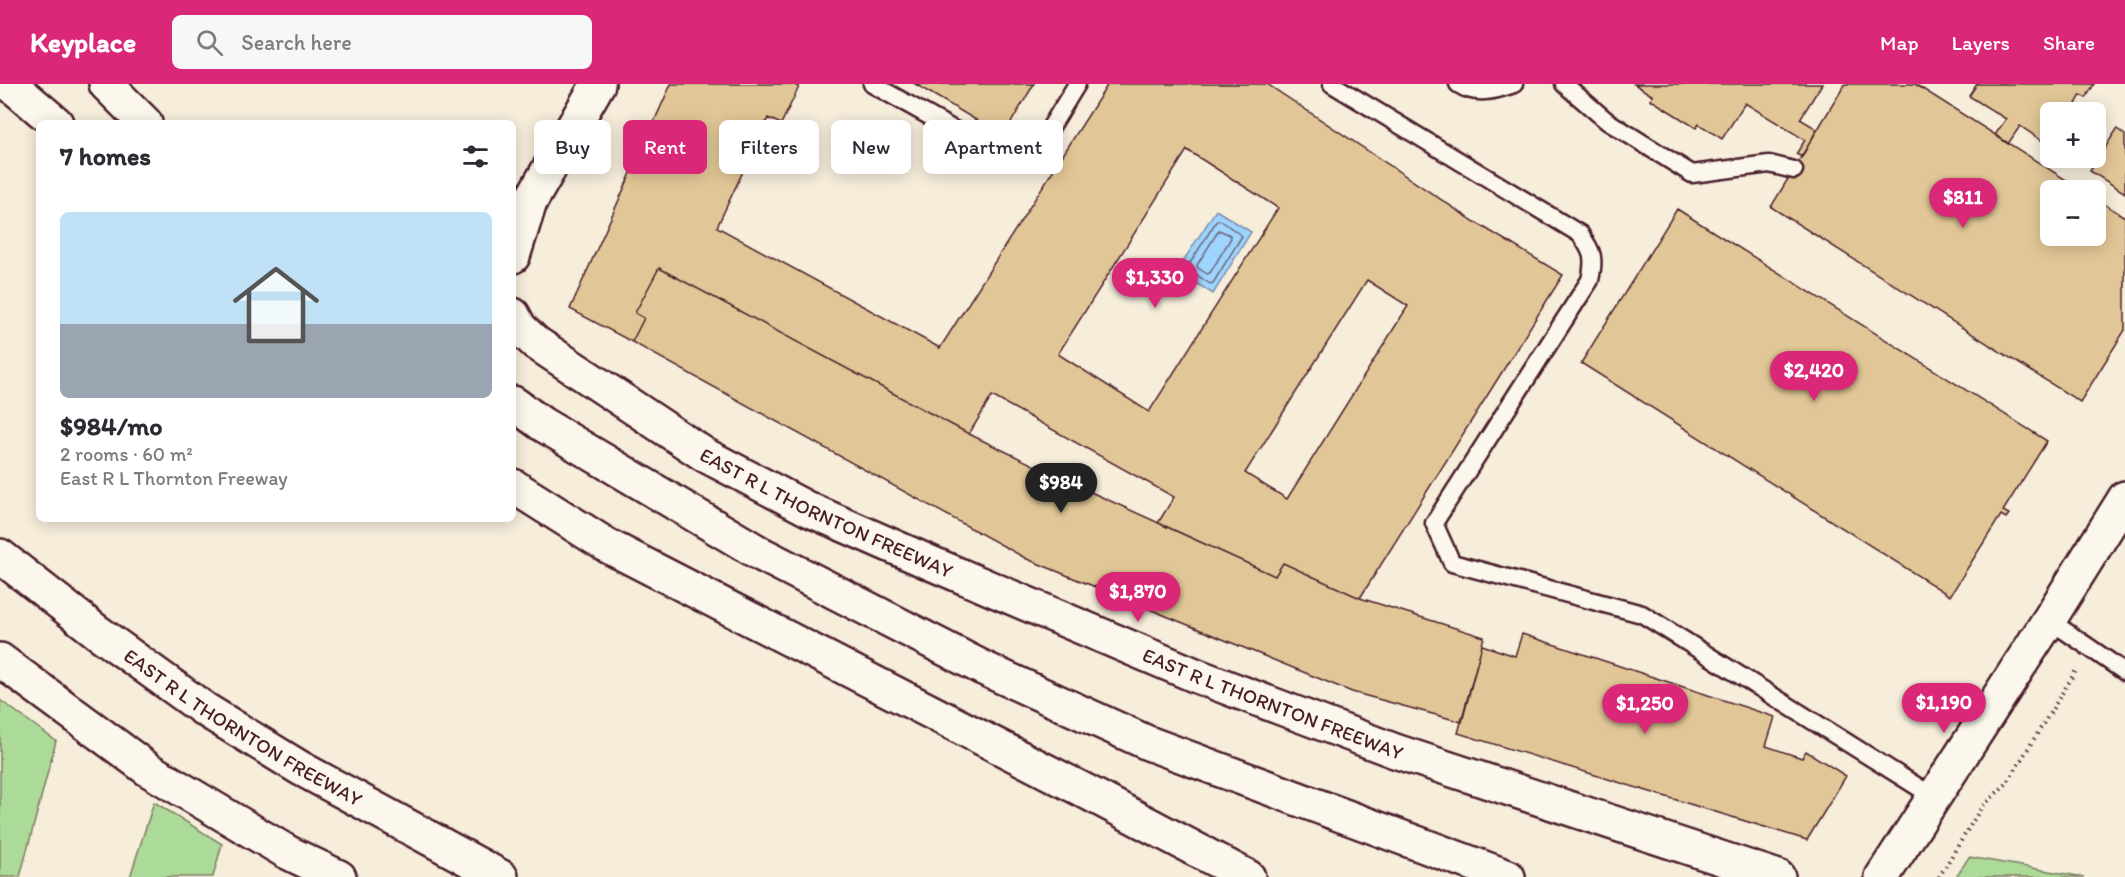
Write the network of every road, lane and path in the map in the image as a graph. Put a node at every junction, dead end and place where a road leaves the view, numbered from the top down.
1 (10, 84) edge
2 (106, 84) edge
3 (598, 84) edge
4 (872, 84) edge
5 (1077, 84) edge
6 (1332, 84) edge
7 (1458, 84) edge
8 (1514, 84) edge
9 (1564, 84) edge
10 (52, 120) edge
11 (142, 120) edge
12 (1794, 170) dead end
13 (516, 246) edge
14 (516, 321) edge
15 (516, 406) edge
16 (516, 488) edge
17 (2125, 498) edge
18 (0, 556) edge
19 (2049, 620) junction
20 (2089, 647) junction
21 (0, 660) edge
22 (2125, 672) edge
23 (1934, 797) junction
24 (1498, 873) edge
25 (339, 877) edge
26 (501, 877) edge
27 (1248, 877) edge
28 (1519, 877) edge
29 (1778, 877) edge
30 (1882, 877) edge
31 (1939, 877) edge

1 - 10 main road
2 - 11 main road
3 - 13 main road
4 - 5 lane
6 - 23 lane
7 - 8 lane
9 - 12 lane
14 - 29 main road, EAST R L THORNTON FREEWAY
15 - 24 main road
16 - 27 main road
17 - 19 main road
18 - 26 main road, EAST R L THORNTON FREEWAY
19 - 20 lane
19 - 23 main road
20 - 22 lane
20 - 31 path
21 - 25 main road
23 - 30 main road
24 - 28 main road

